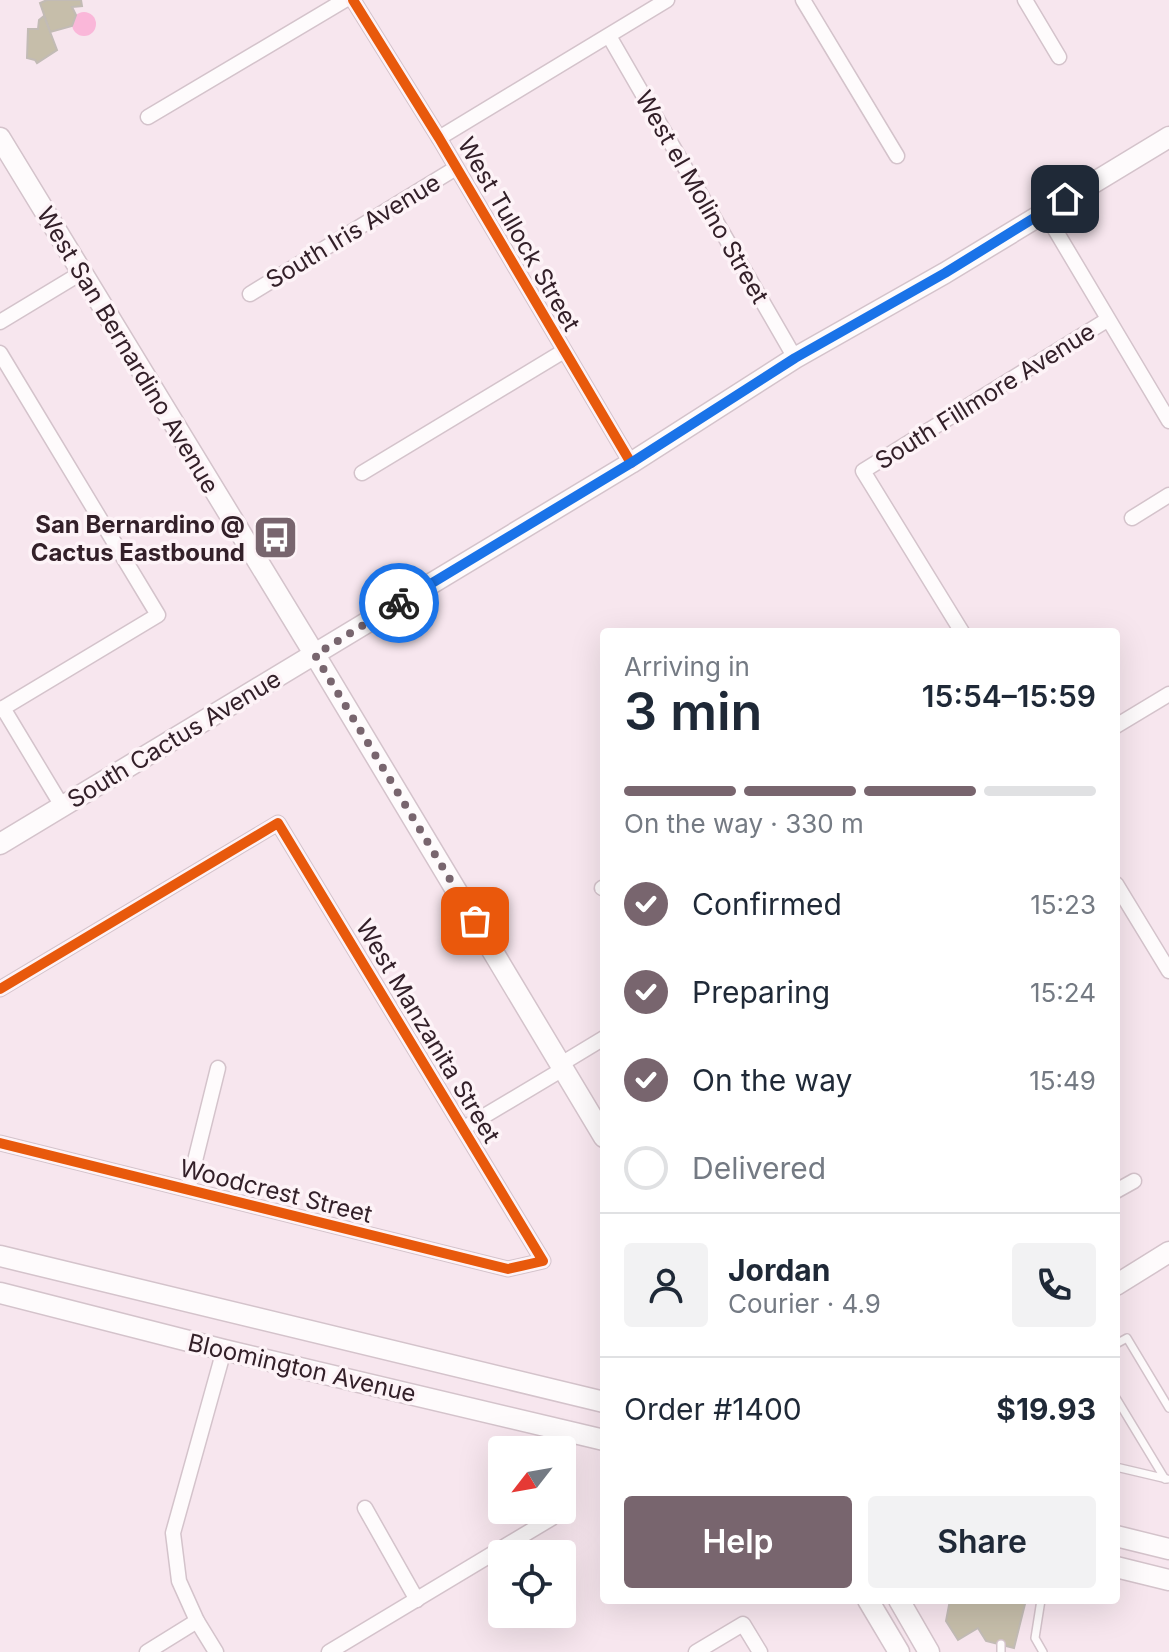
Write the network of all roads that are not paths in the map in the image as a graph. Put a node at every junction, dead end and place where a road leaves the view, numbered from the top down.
1 (345, 0) edge
2 (353, 0) edge
3 (667, 0) edge
4 (803, 0) edge
5 (1025, 0) edge
6 (609, 36) junction
7 (1059, 57) dead end
8 (148, 117) dead end
9 (1169, 137) edge
10 (0, 138) edge
11 (439, 138) junction
12 (897, 156) dead end
13 (456, 168) junction
14 (1044, 211) junction
15 (81, 273) junction
16 (250, 294) dead end
17 (1107, 320) junction
18 (0, 322) edge
19 (564, 351) junction
20 (0, 353) edge
21 (795, 358) junction
22 (1169, 421) edge
23 (631, 463) junction
24 (362, 473) dead end
25 (1169, 495) edge
26 (1132, 518) dead end
27 (960, 628) edge
28 (315, 655) junction
29 (1169, 694) edge
30 (2, 709) edge
31 (1120, 724) edge
32 (62, 806) junction
33 (0, 844) edge
34 (1120, 891) edge
35 (1169, 971) edge
36 (0, 989) edge
37 (600, 1041) edge
38 (562, 1067) junction
39 (218, 1068) dead end
40 (464, 1128) junction
41 (600, 1130) edge
42 (0, 1143) edge
43 (1134, 1181) dead end
44 (188, 1189) junction
45 (1120, 1189) edge
46 (1169, 1252) edge
47 (0, 1256) edge
48 (543, 1261) joint
49 (1120, 1283) edge
50 (0, 1293) edge
51 (1120, 1342) edge
52 (224, 1350) junction
53 (600, 1401) edge
54 (1120, 1404) edge
55 (1169, 1408) edge
56 (600, 1439) edge
57 (1120, 1468) edge
58 (1167, 1479) edge
59 (365, 1508) dead end
60 (542, 1524) edge
61 (1120, 1537) edge
62 (1169, 1549) edge
63 (1120, 1568) edge
64 (1169, 1580) edge
65 (417, 1600) junction
66 (870, 1604) edge
67 (901, 1604) edge
68 (1040, 1604) edge
69 (197, 1621) junction
70 (147, 1652) edge
71 (216, 1652) edge
72 (329, 1652) edge
73 (696, 1652) edge
74 (760, 1652) edge
75 (899, 1652) edge
76 (929, 1652) edge
77 (1043, 1652) edge

1 - 8 street
2 - 11 street, West Tullock Street
3 - 6 street, South Iris Avenue
4 - 12 street
5 - 7 street
6 - 11 street, South Iris Avenue
6 - 21 street, West el Molino Street
9 - 14 main road, South Cactus Avenue
10 - 15 main road, West San Bernardino Avenue
11 - 13 street, West Tullock Street
13 - 16 street, South Iris Avenue
13 - 19 street, West Tullock Street
14 - 17 street
14 - 21 main road, South Cactus Avenue
15 - 18 street
15 - 28 main road, West San Bernardino Avenue
17 - 22 street
17 - 27 street, South Fillmore Avenue
19 - 23 street, West Tullock Street
19 - 24 street
20 - 30 street
21 - 23 main road, South Cactus Avenue
23 - 28 main road, South Cactus Avenue
25 - 26 street
28 - 32 main road, South Cactus Avenue
28 - 38 main road, West San Bernardino Avenue
29 - 31 street
30 - 32 street
32 - 33 main road, South Cactus Avenue
34 - 35 street
36 - 40 street, West Manzanita Street
37 - 38 street
38 - 40 street
38 - 41 main road, West San Bernardino Avenue
39 - 44 street
40 - 48 street, West Manzanita Street
42 - 44 street, Woodcrest Street
43 - 45 street
44 - 48 street, Woodcrest Street
46 - 49 main road
47 - 53 main road, Bloomington Avenue
50 - 52 main road, Bloomington Avenue
51 - 55 lane
52 - 56 main road, Bloomington Avenue
52 - 69 street
54 - 58 lane
57 - 58 lane
59 - 65 street
60 - 65 street
61 - 62 main road
63 - 64 main road
65 - 72 street
66 - 75 main road
67 - 76 main road
68 - 77 lane
69 - 70 street
69 - 71 street
73 - 74 street

